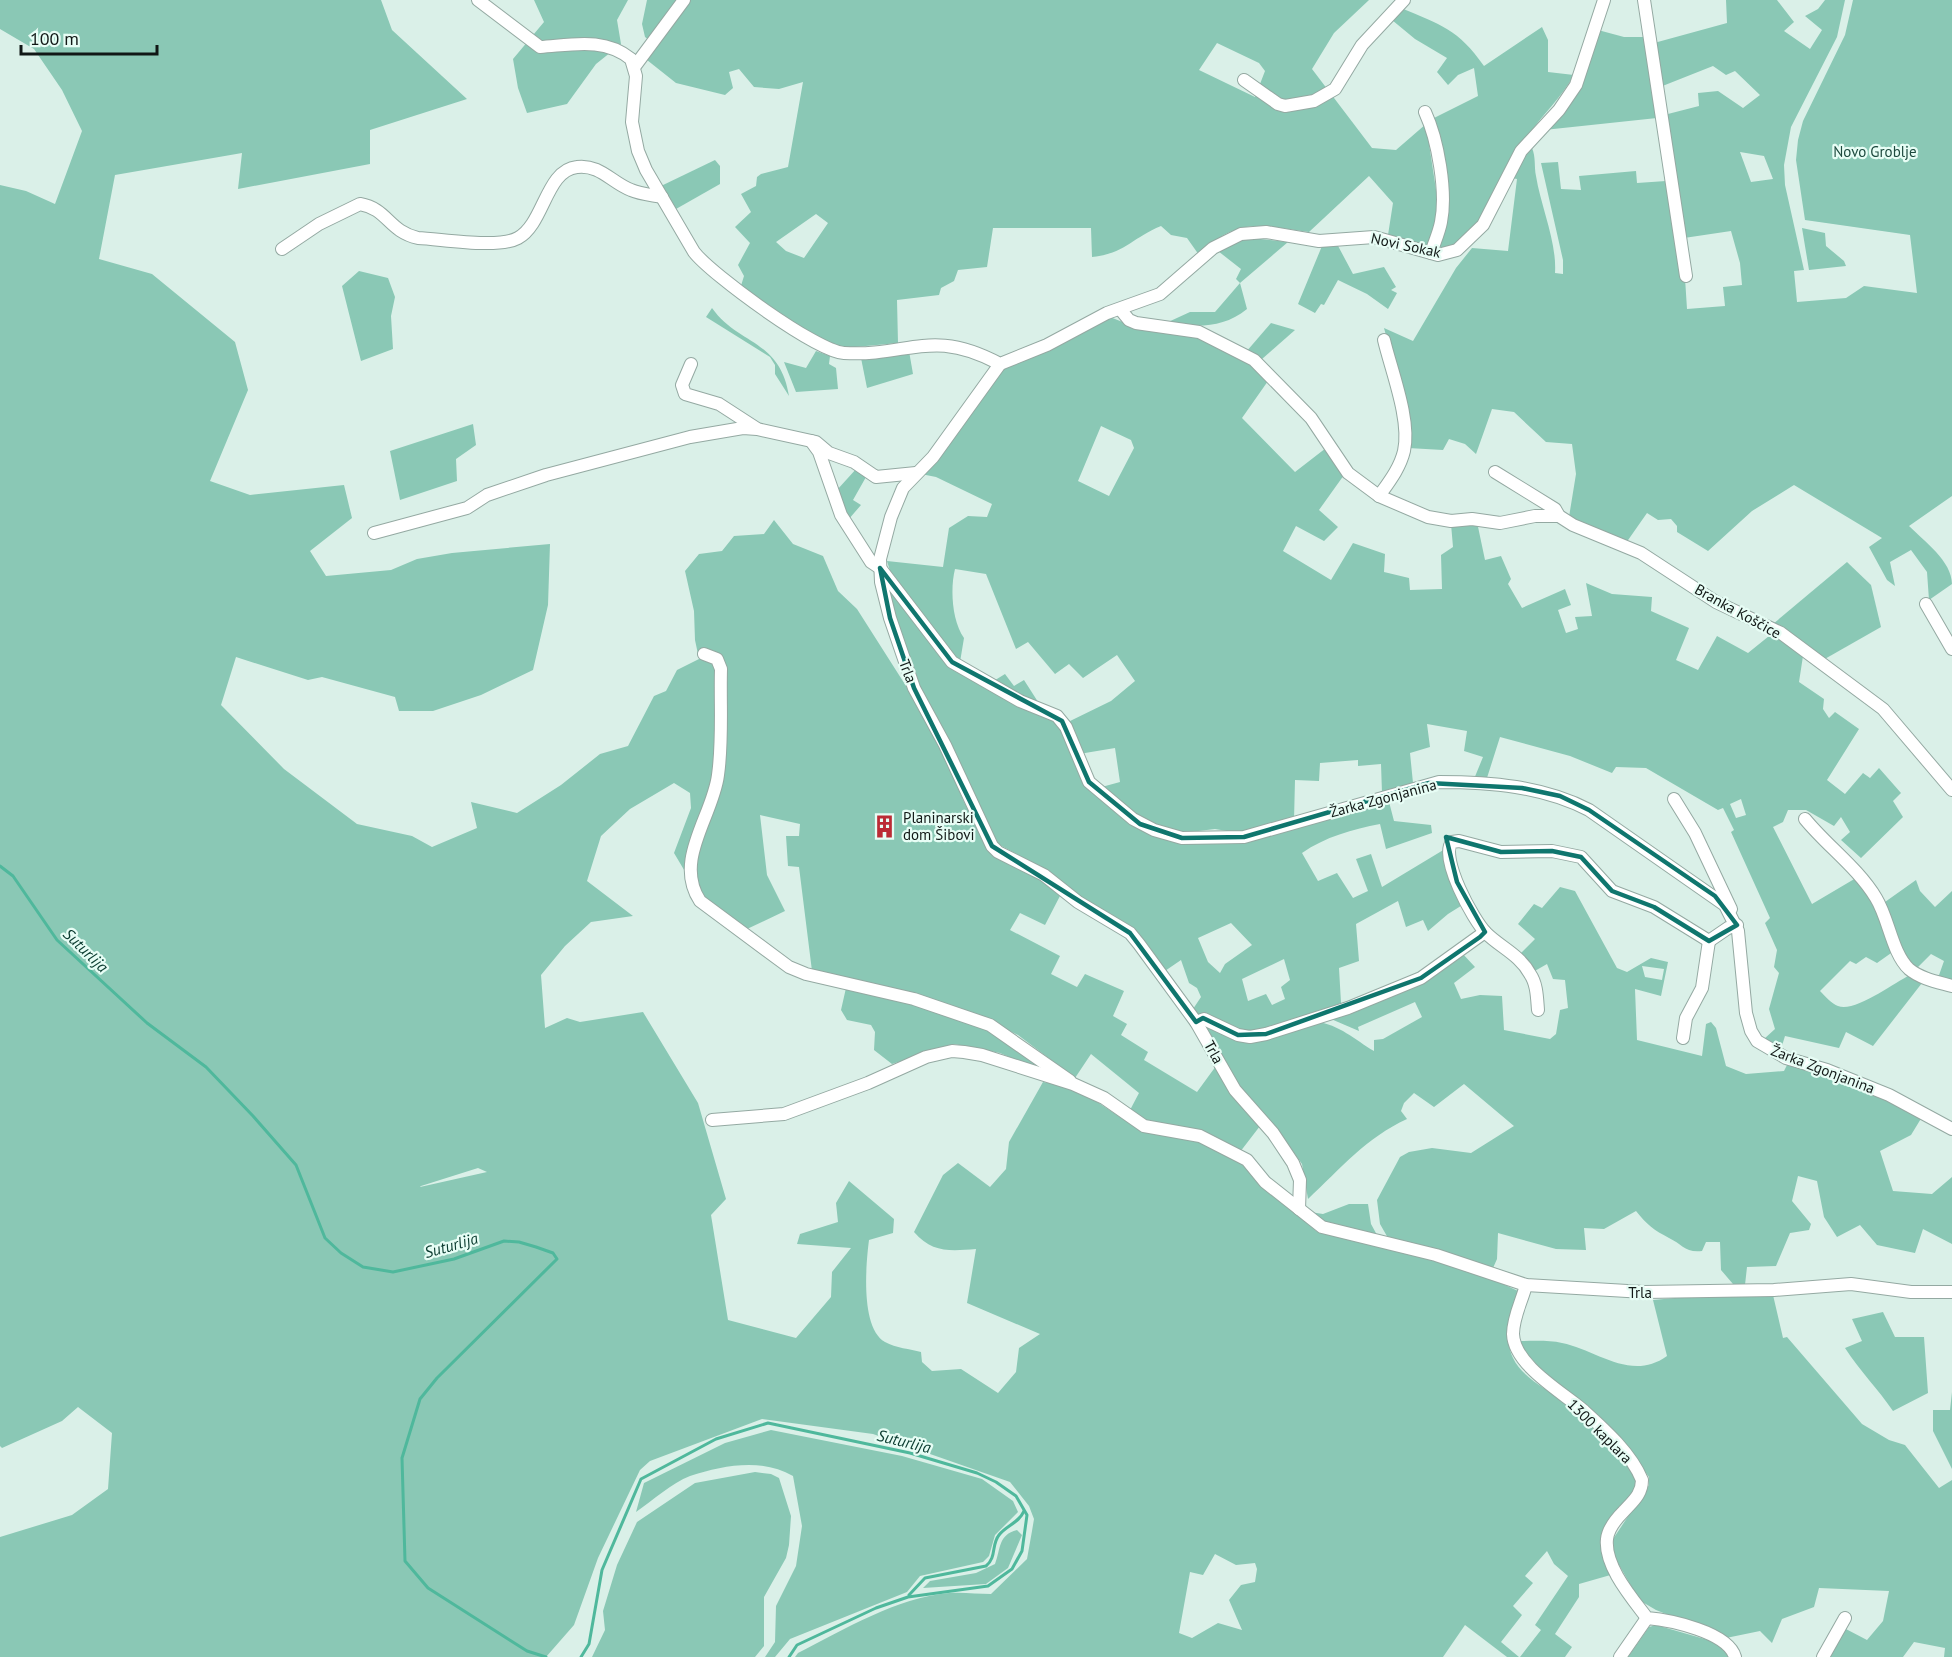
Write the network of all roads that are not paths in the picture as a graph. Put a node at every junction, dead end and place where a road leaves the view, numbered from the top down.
1 (478, 0) edge
2 (684, 0) edge
3 (1404, 0) edge
4 (1604, 0) edge
5 (1644, 0) edge
6 (635, 66) junction
7 (1244, 80) dead end
8 (1425, 112) dead end
9 (662, 197) junction
10 (282, 249) dead end
11 (1431, 253) junction
12 (1686, 276) dead end
13 (1120, 309) junction
14 (1384, 340) dead end
15 (692, 364) dead end
16 (999, 364) junction
17 (757, 429) junction
18 (811, 441) junction
19 (1495, 472) dead end
20 (916, 473) junction
21 (1379, 496) junction
22 (1559, 516) junction
23 (374, 533) dead end
24 (880, 568) junction
25 (1926, 604) dead end
26 (1952, 649) edge
27 (704, 654) dead end
28 (1952, 790) edge
29 (1674, 799) dead end
30 (1805, 819) dead end
31 (1731, 913) junction
32 (1737, 925) junction
33 (1485, 932) junction
34 (1709, 941) junction
35 (1952, 986) edge
36 (1538, 1010) dead end
37 (1196, 1022) junction
38 (1683, 1038) dead end
39 (1073, 1084) junction
40 (712, 1120) dead end
41 (1952, 1129) edge
42 (1299, 1209) junction
43 (1526, 1285) junction
44 (1952, 1292) edge
45 (1647, 1618) junction
46 (1845, 1618) dead end
47 (1620, 1657) edge
48 (1735, 1657) edge
49 (1822, 1657) edge

1 - 6 street
2 - 6 street
3 - 7 street
4 - 11 street, Novi Sokak
5 - 12 street
6 - 9 street
8 - 11 street
9 - 10 street
9 - 16 street
11 - 13 street, Novi Sokak
13 - 16 street, Novi Sokak
13 - 21 street
14 - 21 street
15 - 17 street
16 - 20 street, Trla
17 - 18 street
17 - 23 street
18 - 20 street
18 - 24 street, Žarka Zgonjanina
19 - 22 street, Branka Koščice
20 - 24 street, Trla
21 - 22 street
22 - 28 street, Branka Koščice
24 - 31 street, Žarka Zgonjanina
24 - 37 street, Trla
25 - 26 street
27 - 39 street
29 - 31 street
30 - 35 street
31 - 32 street, Žarka Zgonjanina
32 - 34 street
32 - 41 street, Žarka Zgonjanina
33 - 34 street
33 - 36 street
33 - 37 street
34 - 38 street
37 - 42 street, Trla
39 - 40 street
39 - 42 street
42 - 43 street, Trla
43 - 44 street, Trla
43 - 45 street, 1300 kaplara
45 - 47 street
45 - 48 street
46 - 49 street

